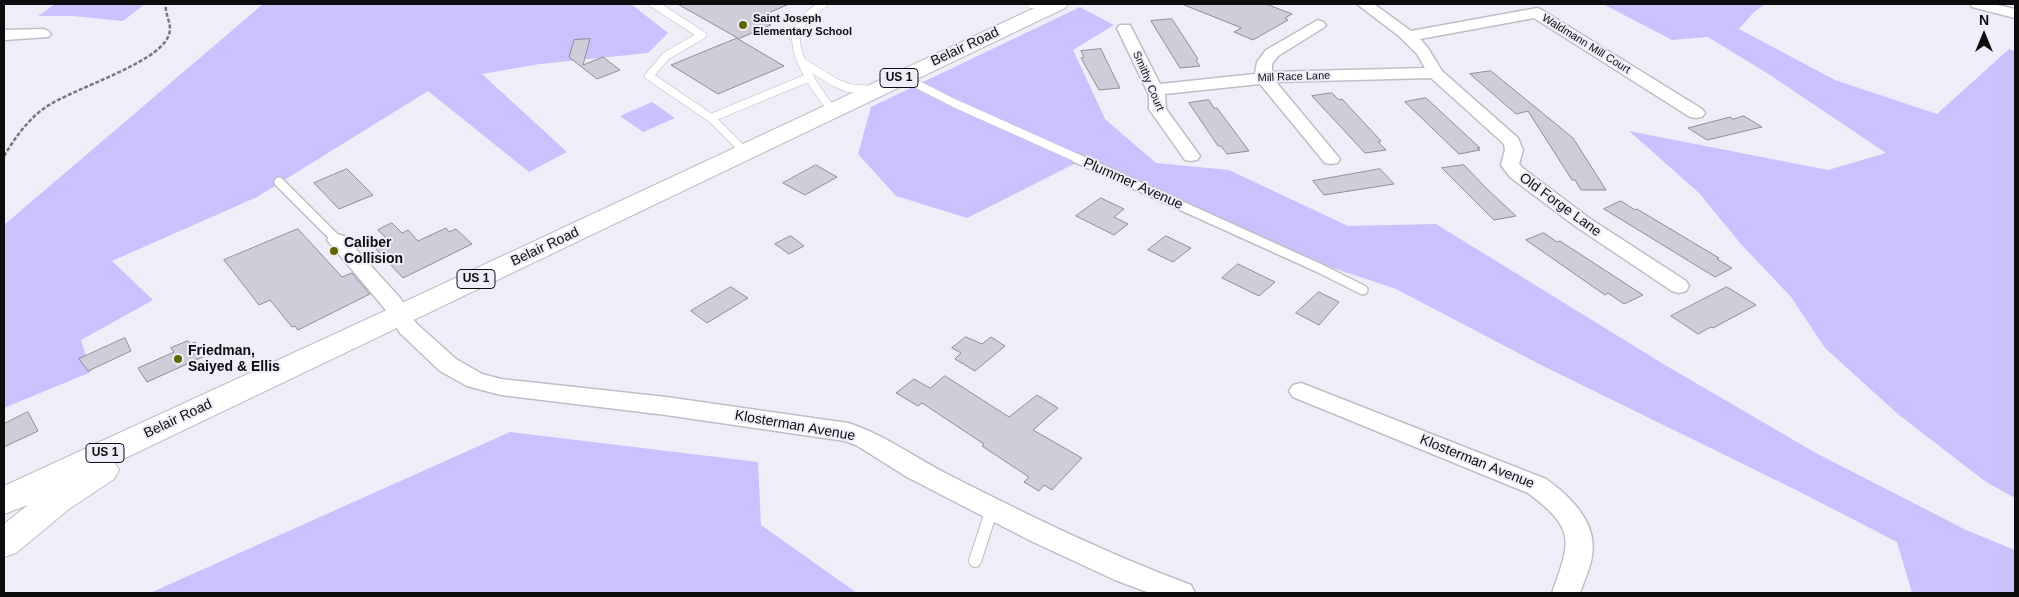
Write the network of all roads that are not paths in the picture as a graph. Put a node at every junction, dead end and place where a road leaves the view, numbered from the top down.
1 (654, 4) edge
2 (823, 4) edge
3 (1031, 4) edge
4 (1056, 4) edge
5 (1364, 4) edge
6 (1977, 4) edge
7 (2015, 14) edge
8 (1318, 25) dead end
9 (1125, 28) dead end
10 (43, 34) dead end
11 (4, 35) edge
12 (1408, 36) junction
13 (805, 64) junction
14 (1435, 73) junction
15 (810, 77) junction
16 (903, 77) junction
17 (1264, 78) junction
18 (874, 90) junction
19 (1154, 90) junction
20 (832, 110) junction
21 (1696, 113) dead end
22 (711, 118) junction
23 (745, 152) junction
24 (1191, 156) dead end
25 (1331, 159) dead end
26 (279, 182) dead end
27 (337, 240) joint
28 (1678, 286) dead end
29 (1363, 290) dead end
30 (399, 316) junction
31 (1301, 391) dead end
32 (207, 405) junction
33 (4, 501) edge
34 (992, 509) junction
35 (4, 543) edge
36 (974, 561) dead end
37 (1181, 593) edge
38 (1566, 593) edge

1 - 22 lane
2 - 13 lane
3 - 4 lane
4 - 16 highway, Belair Road / US 1
5 - 12 street, Old Forge Lane
6 - 7 street
8 - 17 street
9 - 19 street, Smithy Court
10 - 11 street
12 - 14 street, Old Forge Lane
12 - 21 street, Waldmann Mill Court
13 - 15 lane
13 - 18 lane
14 - 17 street, Mill Race Lane
14 - 28 street, Old Forge Lane
15 - 20 lane
15 - 22 lane
16 - 18 highway, Belair Road / US 1
16 - 29 lane, Plummer Avenue
17 - 19 street, Mill Race Lane
17 - 25 street
18 - 20 highway, Belair Road / US 1
19 - 24 street, Smithy Court
20 - 23 highway, Belair Road / US 1
22 - 23 lane
23 - 30 highway, Belair Road / US 1
26 - 27 lane
27 - 30 street, Klosterman Avenue
30 - 32 highway, Belair Road / US 1
30 - 34 street, Klosterman Avenue
31 - 38 street, Klosterman Avenue
32 - 33 highway, Belair Road / US 1
32 - 35 highway
34 - 36 lane
34 - 37 street, Klosterman Avenue

